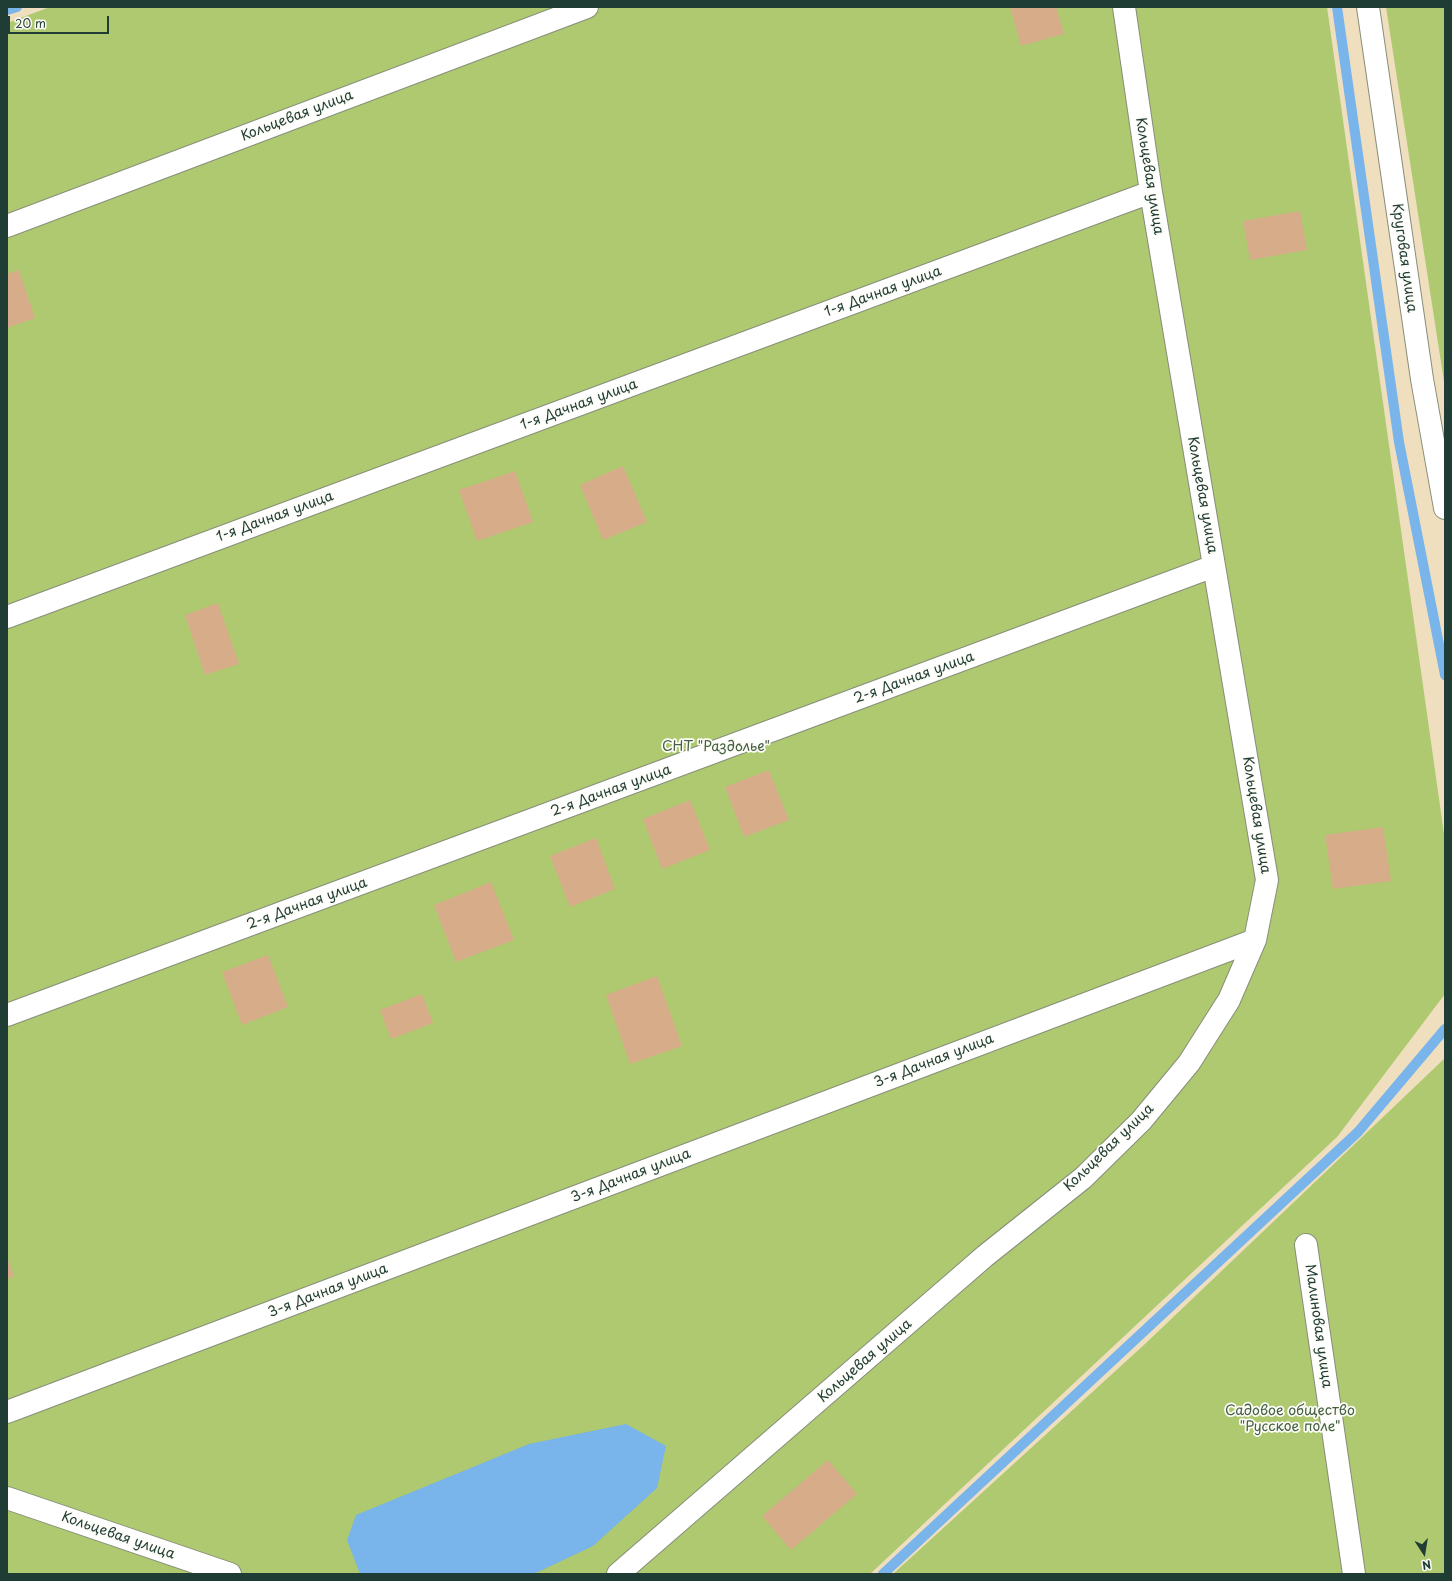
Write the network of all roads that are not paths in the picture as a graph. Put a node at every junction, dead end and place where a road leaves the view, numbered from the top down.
1 (587, 7) edge
2 (1124, 7) edge
3 (1368, 7) edge
4 (1151, 192) junction
5 (7, 226) edge
6 (1445, 508) edge
7 (1214, 566) junction
8 (7, 617) edge
9 (1255, 940) junction
10 (7, 1015) edge
11 (1306, 1245) dead end
12 (7, 1412) edge
13 (7, 1498) edge
14 (230, 1574) edge
15 (618, 1574) edge
16 (1354, 1574) edge

1 - 5 street, Кольцевая улица
2 - 4 street, Кольцевая улица
3 - 6 street, Круговая улица
4 - 7 street, Кольцевая улица
4 - 8 street, 1-я Дачная улица
7 - 9 street, Кольцевая улица
7 - 10 street, 2-я Дачная улица
9 - 12 street, 3-я Дачная улица
9 - 15 street, Кольцевая улица
11 - 16 street, Малиновая улица
13 - 14 street, Кольцевая улица

